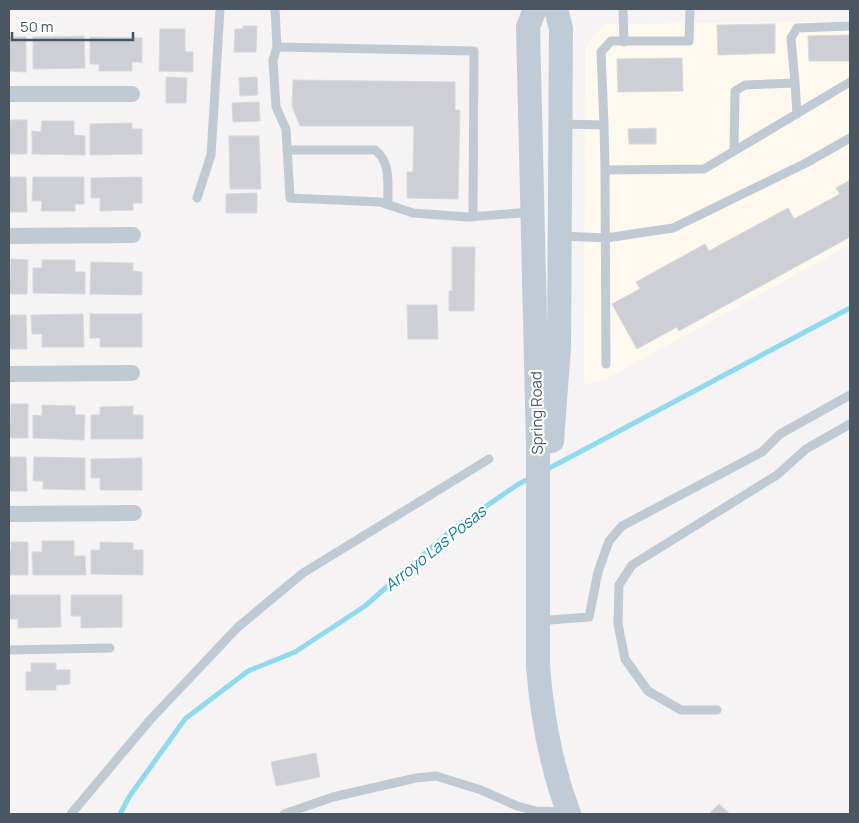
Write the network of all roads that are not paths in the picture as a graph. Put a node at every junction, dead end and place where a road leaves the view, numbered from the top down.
1 (220, 9) edge
2 (275, 9) edge
3 (535, 9) edge
4 (556, 9) edge
5 (623, 9) edge
6 (690, 9) edge
7 (850, 26) edge
8 (624, 42) junction
9 (277, 47) junction
10 (850, 82) edge
11 (795, 83) junction
12 (9, 94) edge
13 (132, 94) dead end
14 (797, 114) junction
15 (561, 124) junction
16 (604, 125) junction
17 (850, 138) edge
18 (287, 150) junction
19 (734, 151) junction
20 (605, 170) junction
21 (197, 198) dead end
22 (388, 205) junction
23 (532, 212) junction
24 (473, 217) junction
25 (133, 235) dead end
26 (9, 236) edge
27 (561, 236) junction
28 (606, 238) junction
29 (606, 364) dead end
30 (132, 373) dead end
31 (9, 374) edge
32 (850, 395) edge
33 (850, 424) edge
34 (545, 440) junction
35 (489, 458) dead end
36 (9, 514) edge
37 (134, 514) dead end
38 (544, 551) junction
39 (550, 620) junction
40 (110, 648) dead end
41 (9, 650) edge
42 (718, 710) dead end
43 (573, 813) edge
44 (72, 814) edge
45 (284, 814) edge

1 - 21 lane
2 - 9 lane
3 - 23 main road, Spring Road
4 - 15 main road, Spring Road
5 - 8 lane
6 - 8 lane
7 - 11 lane
8 - 16 lane
9 - 18 lane
9 - 24 lane
10 - 14 lane
11 - 14 lane
11 - 19 lane
12 - 13 street
14 - 19 lane
15 - 16 lane
15 - 27 main road, Spring Road
16 - 20 lane
17 - 28 lane
18 - 22 lane
18 - 22 lane
19 - 20 lane
20 - 28 lane
22 - 24 lane
23 - 24 lane
23 - 34 main road, Spring Road
25 - 26 street
27 - 28 lane
27 - 34 main road, Spring Road
28 - 29 lane
30 - 31 street
32 - 39 lane
33 - 42 lane
34 - 38 main road, Spring Road
35 - 44 lane
36 - 37 street
38 - 39 main road, Spring Road
38 - 43 main road, Spring Road
39 - 43 main road, Spring Road
40 - 41 lane
43 - 45 lane

